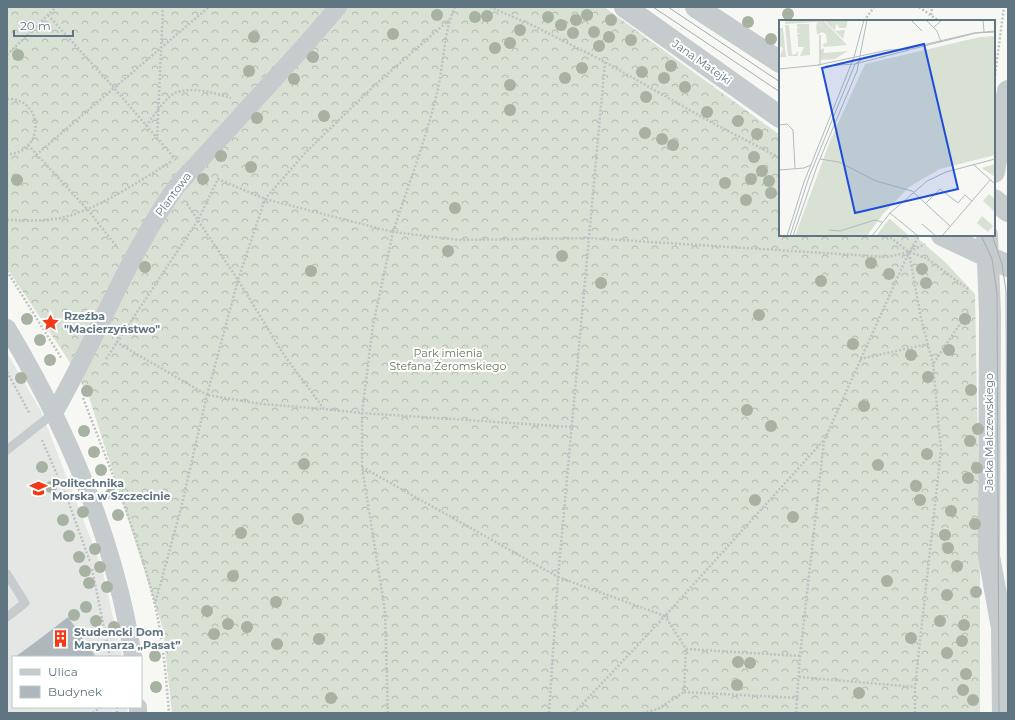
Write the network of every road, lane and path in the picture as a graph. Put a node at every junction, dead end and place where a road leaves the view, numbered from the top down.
1 (56, 7) edge
2 (163, 7) edge
3 (209, 7) edge
4 (338, 7) edge
5 (455, 7) edge
6 (490, 7) edge
7 (625, 7) edge
8 (696, 7) edge
9 (874, 7) edge
10 (919, 7) edge
11 (932, 7) edge
12 (1004, 7) edge
13 (48, 15) junction
14 (931, 15) junction
15 (449, 20) junction
16 (865, 20) edge
17 (938, 20) edge
18 (160, 49) junction
19 (7, 56) edge
20 (779, 61) edge
21 (605, 62) junction
22 (997, 62) joint
23 (995, 75) edge
24 (114, 88) junction
25 (236, 92) dead end
26 (1007, 95) edge
27 (231, 98) junction
28 (7, 99) edge
29 (226, 104) dead end
30 (158, 111) junction
31 (779, 116) edge
32 (995, 124) edge
33 (146, 126) junction
34 (157, 140) junction
35 (28, 145) junction
36 (7, 154) edge
37 (180, 154) dead end
38 (36, 155) junction
39 (779, 157) edge
40 (175, 160) junction
41 (995, 166) edge
42 (176, 186) junction
43 (265, 199) junction
44 (995, 201) edge
45 (87, 209) junction
46 (1008, 211) edge
47 (7, 220) edge
48 (198, 220) junction
49 (392, 232) junction
50 (888, 236) edge
51 (919, 236) edge
52 (987, 236) edge
53 (588, 238) junction
54 (935, 239) edge
55 (121, 252) dead end
56 (908, 252) junction
57 (987, 257) junction
58 (1008, 266) edge
59 (7, 271) edge
60 (238, 280) junction
61 (973, 292) dead end
62 (970, 310) dead end
63 (7, 328) edge
64 (116, 342) junction
65 (928, 344) junction
66 (860, 359) junction
67 (64, 362) dead end
68 (103, 363) dead end
69 (934, 364) junction
70 (7, 372) edge
71 (207, 395) junction
72 (82, 396) dead end
73 (324, 409) junction
74 (54, 413) junction
75 (362, 413) junction
76 (37, 427) junction
77 (571, 427) junction
78 (824, 441) junction
79 (7, 450) edge
80 (362, 467) junction
81 (7, 574) edge
82 (558, 577) junction
83 (1008, 584) edge
84 (155, 604) junction
85 (665, 616) junction
86 (7, 617) edge
87 (1002, 628) junction
88 (686, 649) junction
89 (110, 656) edge
90 (133, 656) edge
91 (800, 656) junction
92 (799, 677) junction
93 (915, 687) junction
94 (684, 692) junction
95 (798, 698) junction
96 (169, 713) edge
97 (388, 713) edge
98 (549, 713) edge
99 (574, 713) edge
100 (643, 713) edge
101 (796, 713) edge
102 (915, 713) edge
103 (1003, 713) edge

1 - 13 path
2 - 18 path
3 - 18 path
4 - 42 street, Plantowa
5 - 15 path
6 - 21 path
7 - 31 street, Jana Matejki
8 - 20 street
9 - 16 path
10 - 14 path
11 - 14 path
12 - 22 path
13 - 19 path
13 - 24 path
14 - 17 path
15 - 43 path
15 - 49 path
18 - 24 path
18 - 30 path
21 - 39 path
21 - 53 path
22 - 23 path
24 - 33 path
24 - 38 path
25 - 27 path
26 - 32 street
26 - 41 street
27 - 29 path
27 - 30 path
28 - 35 path
30 - 33 path
30 - 34 path
33 - 34 path
34 - 40 path
35 - 36 path
35 - 38 path
37 - 40 path
38 - 45 path
40 - 45 path
42 - 48 path
42 - 74 street, Plantowa
43 - 48 path
43 - 49 path
43 - 60 path
44 - 46 street
45 - 47 path
45 - 55 path
48 - 60 path
48 - 64 path
49 - 53 path
49 - 75 path
50 - 56 path
51 - 56 path
52 - 57 street, Jacka Malczewskiego
53 - 56 path
53 - 77 path
54 - 56 path
54 - 57 street
56 - 61 path
56 - 65 path
56 - 66 path
57 - 58 street
57 - 87 street, Jacka Malczewskiego
59 - 67 path
60 - 71 path
60 - 73 path
62 - 69 path
63 - 74 street
64 - 68 path
64 - 71 path
65 - 66 path
65 - 69 path
66 - 78 path
69 - 93 path
70 - 76 path
71 - 73 path
71 - 84 path
72 - 84 path
73 - 75 path
74 - 76 lane
74 - 90 street
75 - 77 path
75 - 80 path
76 - 79 lane
76 - 89 path
77 - 82 path
78 - 85 path
78 - 91 path
80 - 82 path
80 - 97 path
81 - 86 lane
82 - 85 path
82 - 98 path
83 - 87 street, Jacka Malczewskiego
84 - 96 path
85 - 88 path
85 - 99 path
87 - 103 street, Jacka Malczewskiego
88 - 91 path
88 - 94 path
91 - 92 path
92 - 93 path
92 - 95 path
93 - 102 path
94 - 95 path
94 - 100 path
95 - 101 path

